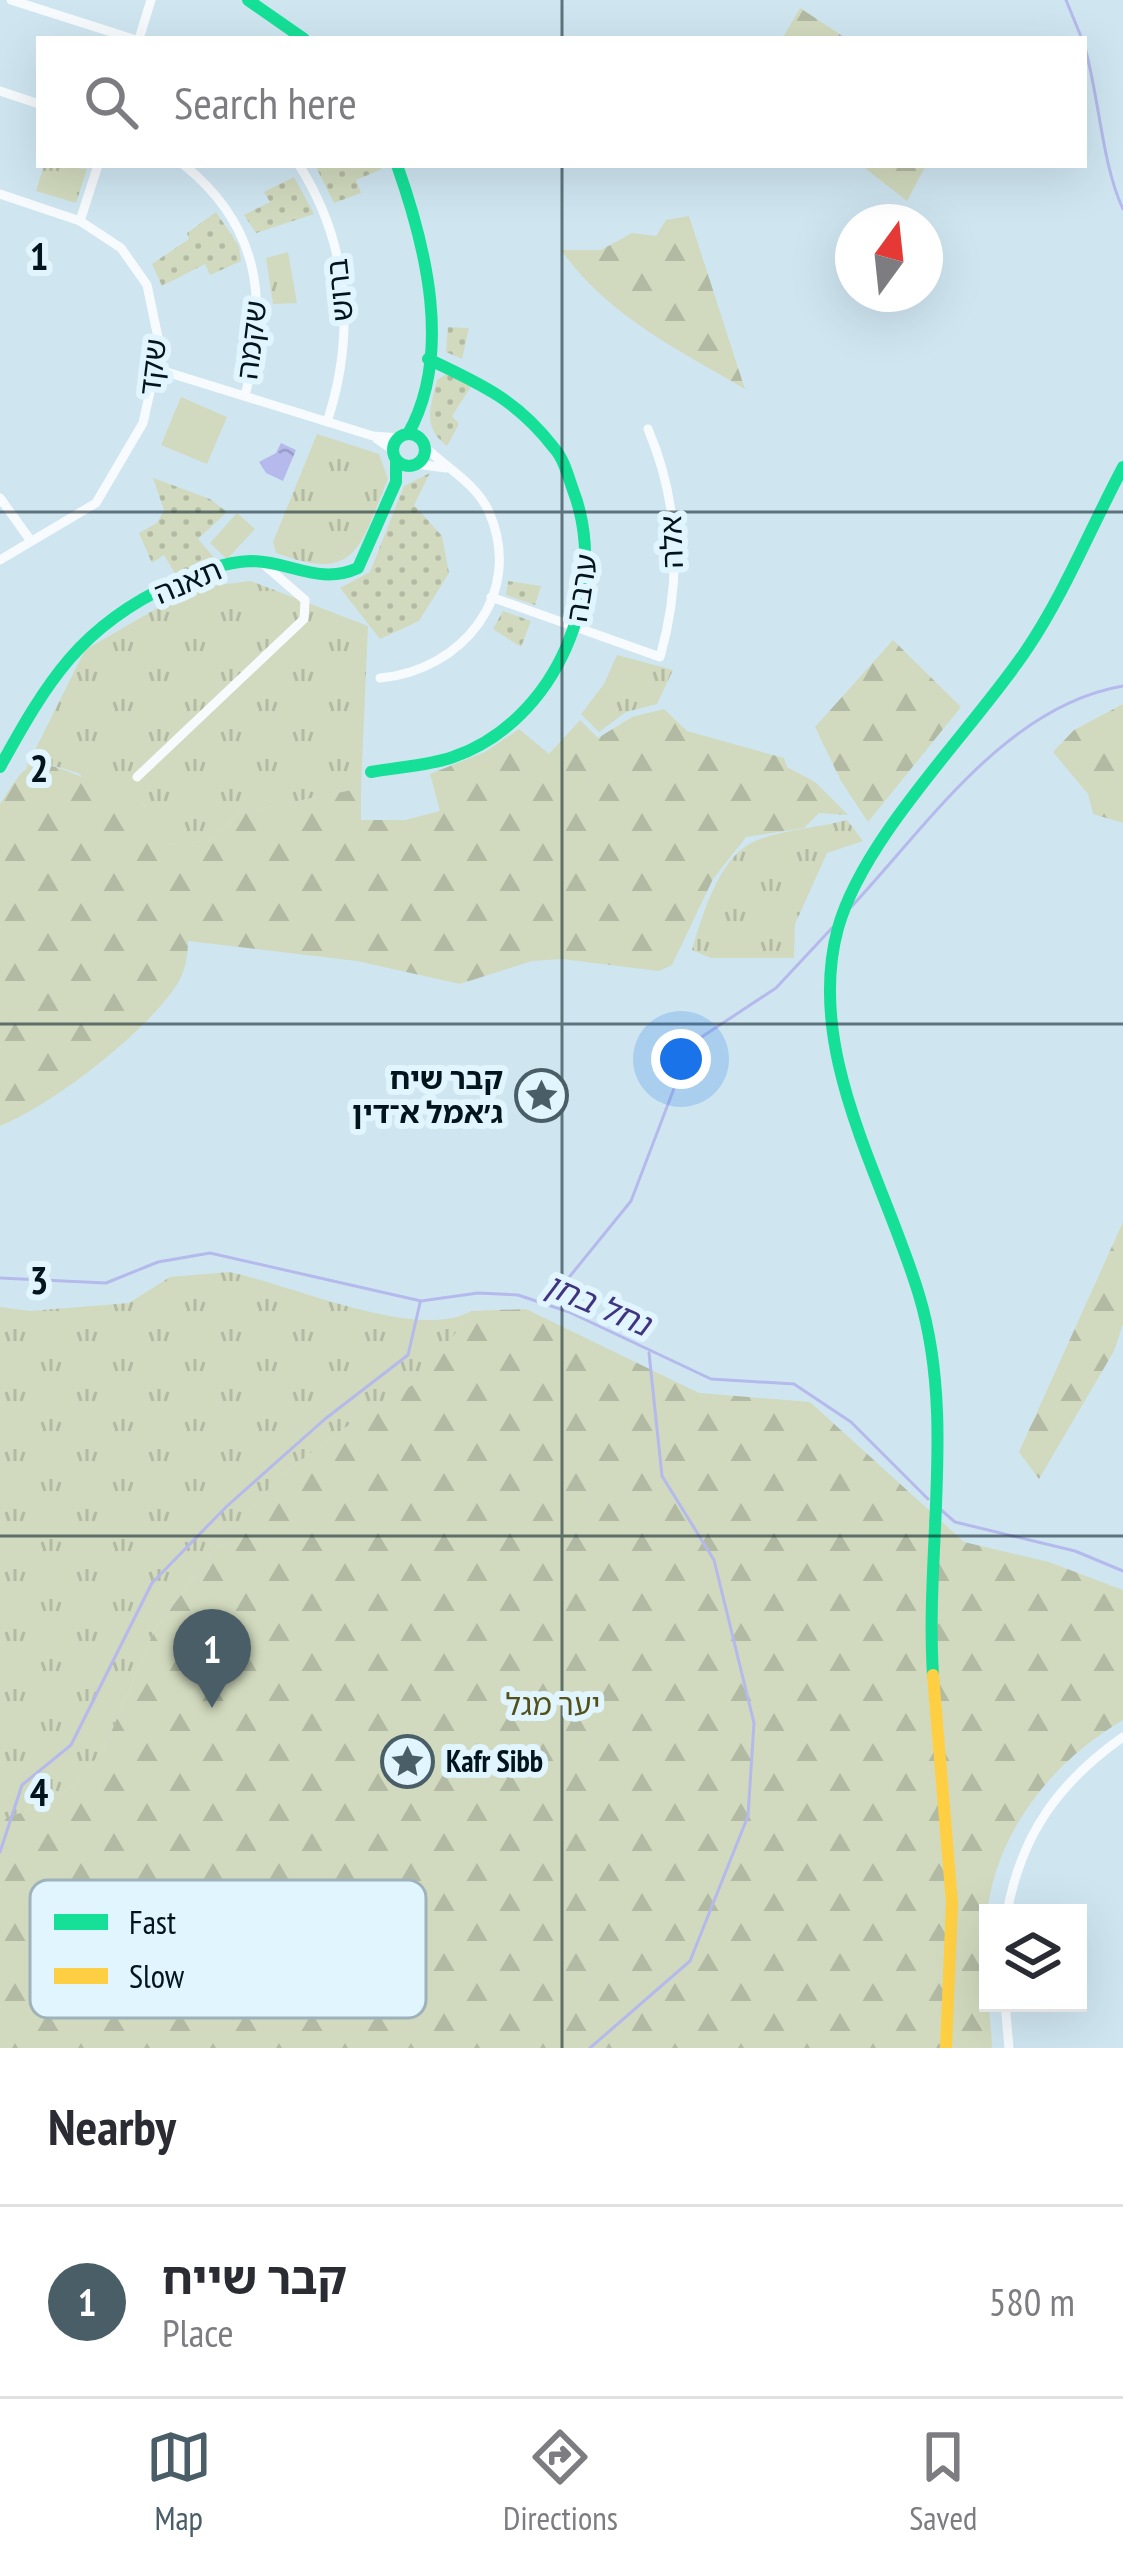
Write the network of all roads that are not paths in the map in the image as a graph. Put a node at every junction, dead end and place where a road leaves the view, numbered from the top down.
1 (11, 0) edge
2 (151, 0) edge
3 (248, 0) edge
4 (126, 36) edge
5 (137, 36) edge
6 (300, 36) edge
7 (0, 91) edge
8 (36, 103) edge
9 (97, 168) edge
10 (187, 168) edge
11 (301, 168) edge
12 (398, 168) edge
13 (0, 194) edge
14 (80, 221) junction
15 (428, 359) junction
16 (157, 369) junction
17 (245, 396) junction
18 (327, 422) junction
19 (648, 429) dead end
20 (407, 444) junction
21 (414, 464) junction
22 (1123, 467) edge
23 (451, 470) junction
24 (396, 482) junction
25 (0, 498) edge
26 (32, 541) junction
27 (0, 560) edge
28 (260, 561) junction
29 (491, 597) junction
30 (578, 627) junction
31 (380, 678) dead end
32 (0, 767) edge
33 (371, 772) dead end
34 (137, 777) dead end
35 (1123, 1737) edge
36 (1009, 1904) edge
37 (1007, 2012) edge
38 (946, 2048) edge
39 (1009, 2048) edge

1 - 4 street
2 - 5 street
3 - 6 street
7 - 8 street
9 - 14 street
10 - 17 street, שקמה
11 - 18 street, ברוש
12 - 15 street, תאנה
13 - 14 street, שקד
14 - 16 street, שקד
15 - 20 street, תאנה
15 - 30 street, ערבה
16 - 17 street
16 - 26 street, שקד
17 - 18 street
18 - 20 street
19 - 30 street, אלה
20 - 21 street
20 - 21 street
20 - 23 street
20 - 24 street, תאנה
21 - 23 street
21 - 24 street, תאנה
22 - 38 street
23 - 29 street
24 - 28 street, תאנה
25 - 26 street
26 - 27 street, שקד
28 - 32 street, תאנה
28 - 34 street
29 - 30 street
29 - 31 street
30 - 33 street, ערבה
35 - 36 street
37 - 39 street

